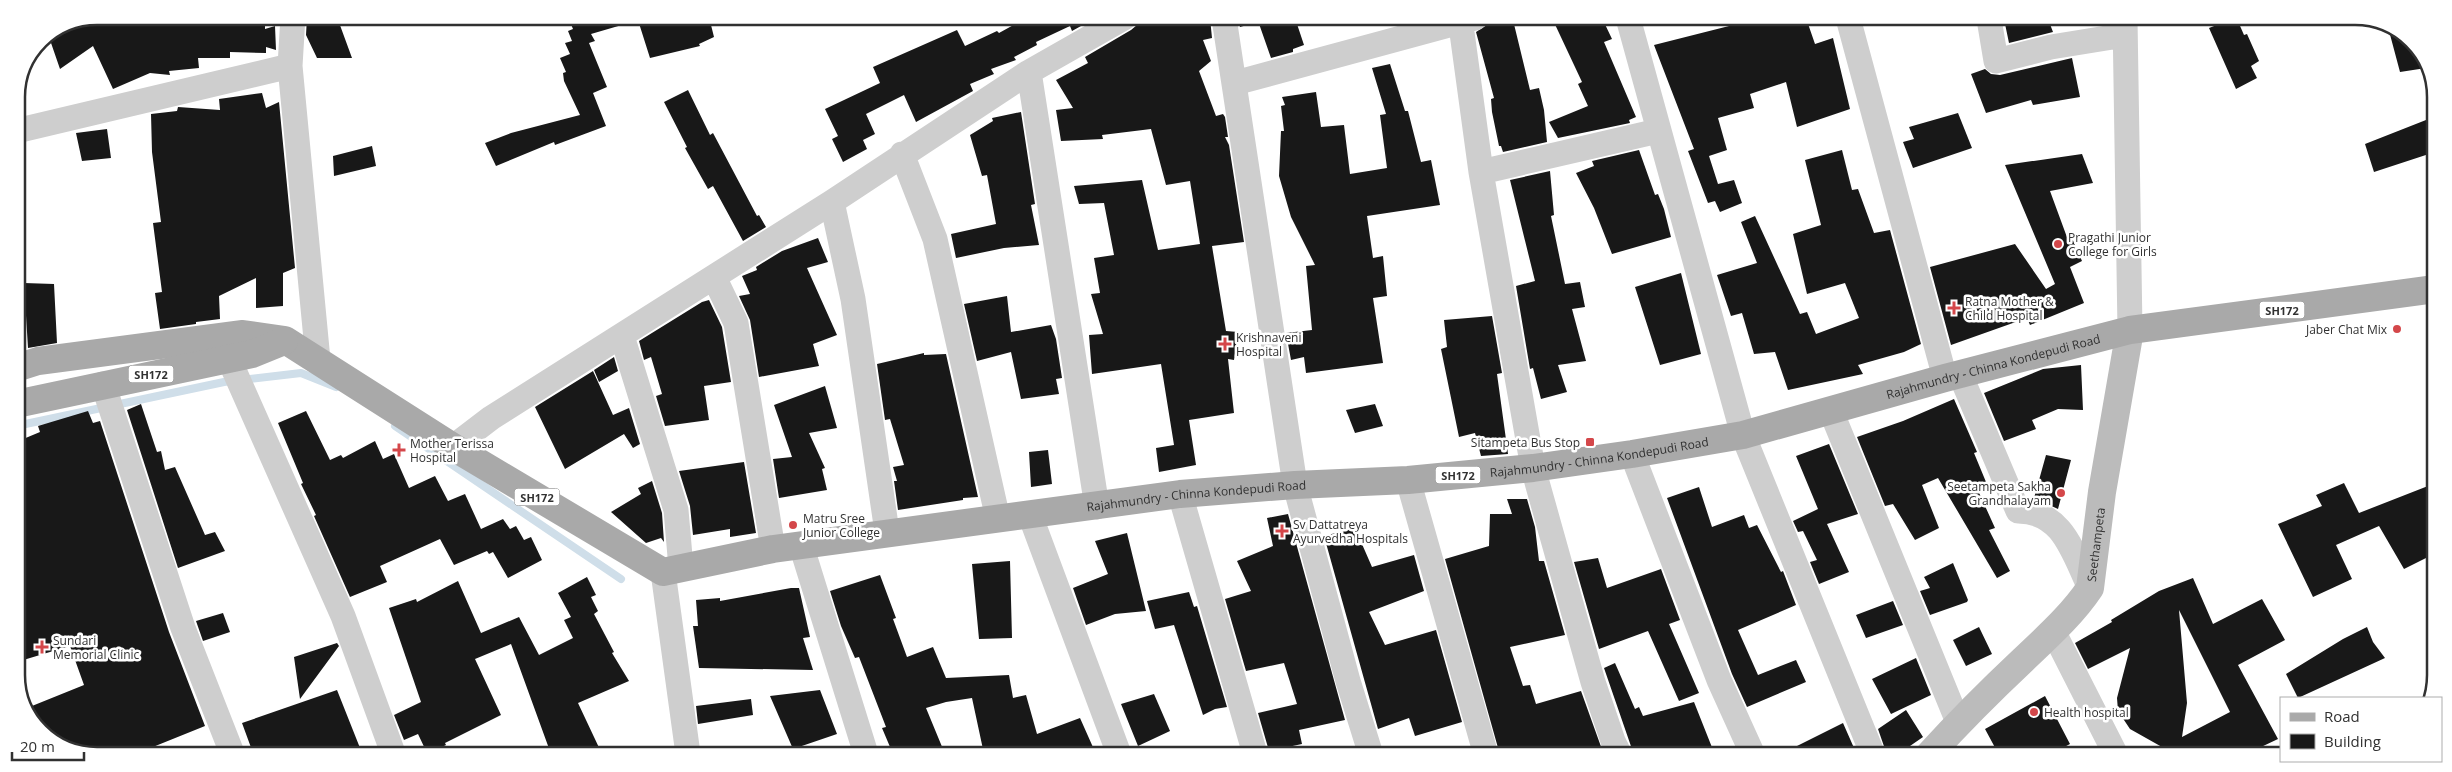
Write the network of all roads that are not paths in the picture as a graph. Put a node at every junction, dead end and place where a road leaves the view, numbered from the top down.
1 (292, 25) edge
2 (1108, 25) edge
3 (1225, 25) edge
4 (1447, 25) edge
5 (1466, 25) edge
6 (1630, 25) edge
7 (1850, 25) edge
8 (1989, 25) edge
9 (2125, 27) edge
10 (290, 66) junction
11 (1029, 72) junction
12 (1235, 83) junction
13 (25, 129) edge
14 (1658, 131) junction
15 (902, 154) junction
16 (1481, 172) junction
17 (832, 202) junction
18 (714, 277) junction
19 (2427, 290) edge
20 (2130, 330) junction
21 (622, 336) junction
22 (285, 340) junction
23 (232, 357) junction
24 (318, 360) junction
25 (25, 365) edge
26 (1953, 376) junction
27 (103, 384) junction
28 (25, 402) edge
29 (1831, 411) junction
30 (1743, 435) junction
31 (453, 447) junction
32 (1632, 454) junction
33 (1533, 468) junction
34 (1408, 480) junction
35 (1296, 485) junction
36 (1180, 494) junction
37 (1097, 507) junction
38 (1030, 515) junction
39 (998, 519) junction
40 (887, 532) junction
41 (801, 545) junction
42 (773, 549) junction
43 (672, 570) junction
44 (2090, 588) junction
45 (2053, 631) junction
46 (1958, 722) junction
47 (230, 747) edge
48 (391, 747) edge
49 (687, 747) edge
50 (864, 747) edge
51 (1116, 747) edge
52 (1253, 747) edge
53 (1369, 747) edge
54 (1484, 747) edge
55 (1616, 747) edge
56 (1749, 747) edge
57 (1870, 747) edge
58 (1936, 747) edge
59 (2111, 747) edge

1 - 10 street
2 - 11 street
3 - 12 street
4 - 12 street
5 - 16 street
6 - 14 street
7 - 26 street
8 - 9 street
9 - 20 street
10 - 13 street
10 - 24 street
11 - 15 street
11 - 37 street
12 - 35 street
14 - 16 street
14 - 30 street
15 - 17 street
15 - 39 street
16 - 33 street
17 - 18 street
17 - 40 street
18 - 21 street
18 - 42 street
19 - 20 main road, Rajahmundry - Chinna Kondepudi Road / SH172
20 - 26 main road, Rajahmundry - Chinna Kondepudi Road / SH172
20 - 44 street, Seethampeta
21 - 31 street
21 - 43 street
22 - 23 main road, SH172
22 - 24 main road, SH172
22 - 25 main road, SH172
23 - 27 main road, SH172
23 - 48 street
24 - 31 main road, SH172
26 - 29 main road, Rajahmundry - Chinna Kondepudi Road / SH172
26 - 44 street
27 - 28 main road, SH172
27 - 47 street
29 - 30 main road, Rajahmundry - Chinna Kondepudi Road / SH172
29 - 46 street
30 - 32 main road, Rajahmundry - Chinna Kondepudi Road / SH172
30 - 57 street
31 - 43 main road, SH172
32 - 33 main road, Rajahmundry - Chinna Kondepudi Road / SH172
32 - 56 street
33 - 34 main road, Rajahmundry - Chinna Kondepudi Road / SH172
33 - 55 street
34 - 35 main road, Rajahmundry - Chinna Kondepudi Road / SH172
34 - 54 street
35 - 36 main road, Rajahmundry - Chinna Kondepudi Road / SH172
35 - 53 street
36 - 37 main road, Rajahmundry - Chinna Kondepudi Road / SH172
36 - 52 street
37 - 38 main road, Rajahmundry - Chinna Kondepudi Road / SH172
38 - 39 main road, Rajahmundry - Chinna Kondepudi Road / SH172
38 - 51 street
39 - 40 main road, Rajahmundry - Chinna Kondepudi Road / SH172
40 - 41 main road, Rajahmundry - Chinna Kondepudi Road / SH172
41 - 42 main road, Rajahmundry - Chinna Kondepudi Road / SH172
41 - 50 street
42 - 43 main road, Rajahmundry - Chinna Kondepudi Road / SH172
43 - 49 street
44 - 45 street, Seethampeta
45 - 46 street, Seethampeta
45 - 59 street
46 - 58 street, Seethampeta

